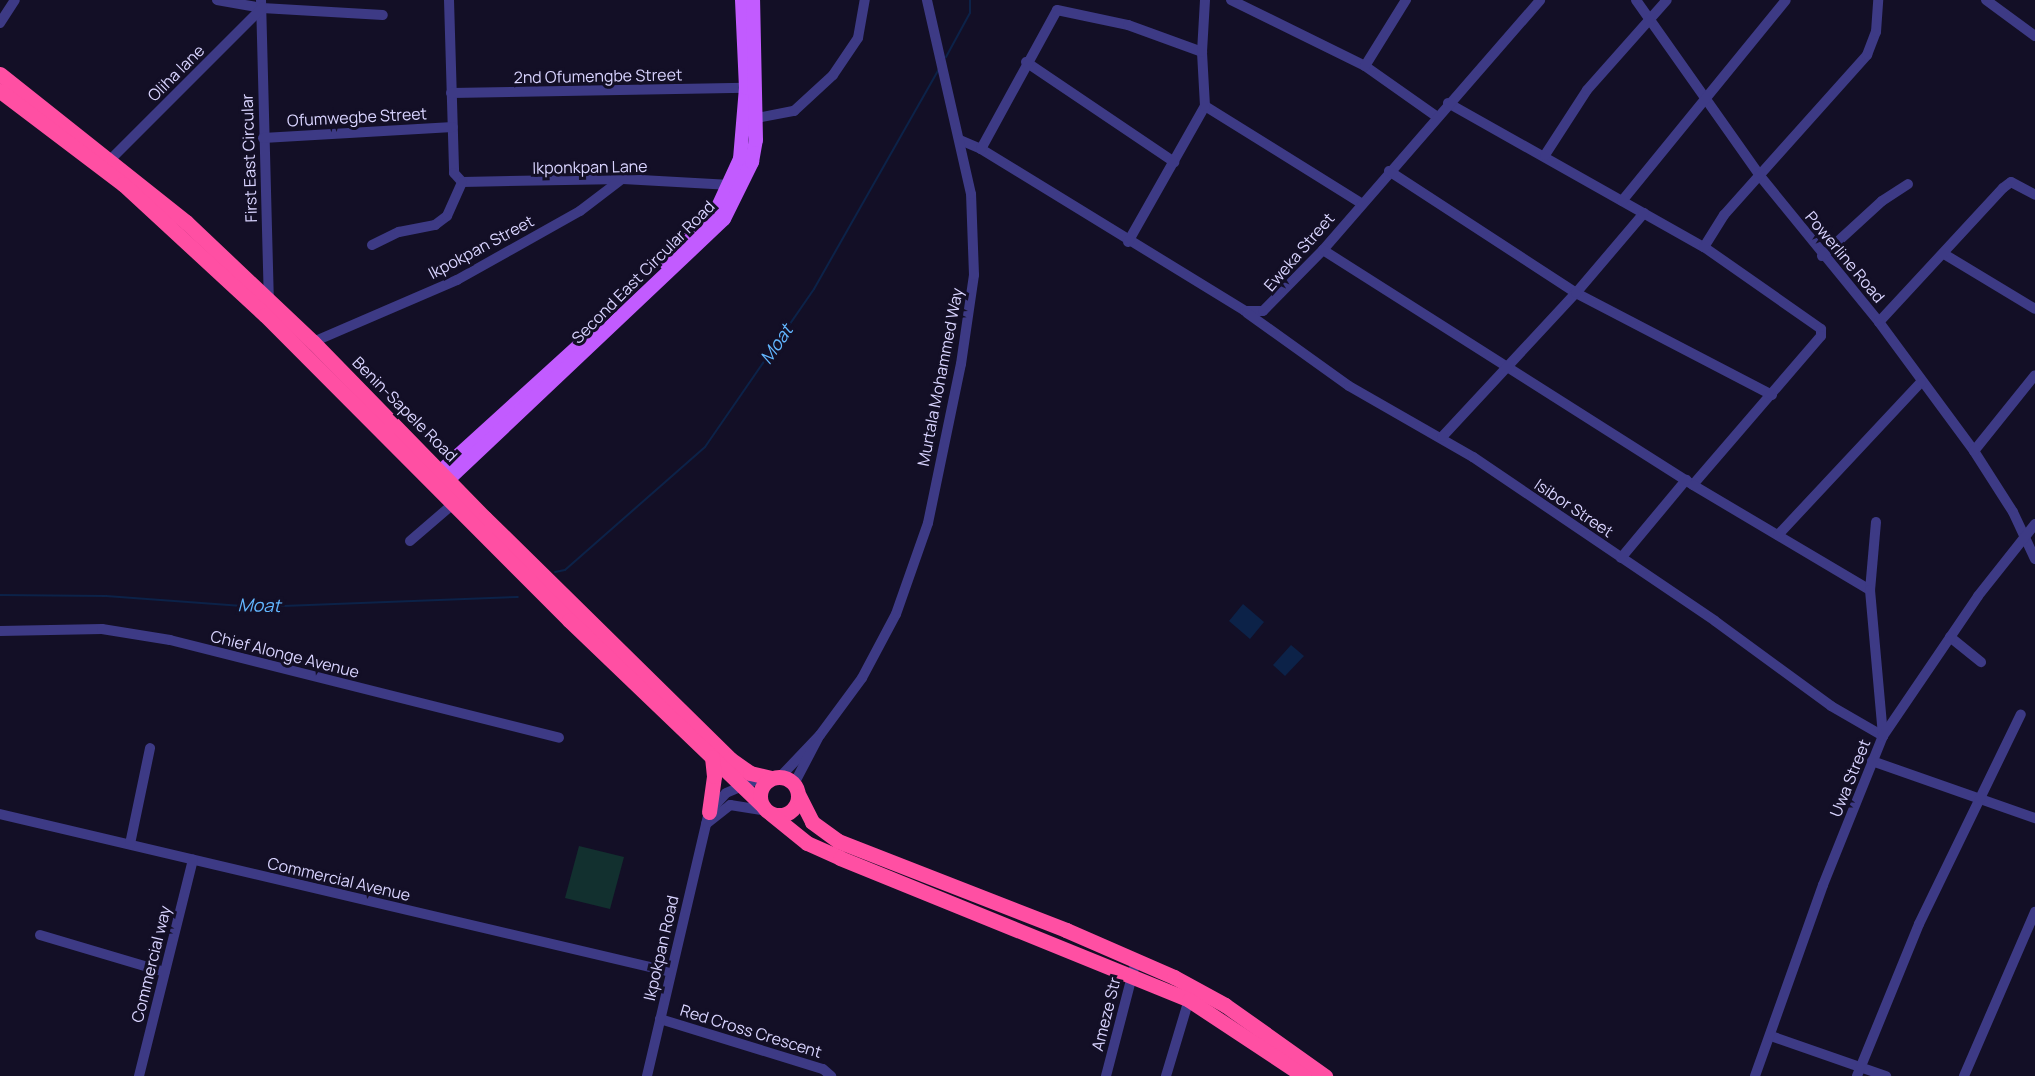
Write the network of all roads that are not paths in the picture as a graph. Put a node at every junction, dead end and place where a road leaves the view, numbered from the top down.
1 (15, 0) edge
2 (217, 0) edge
3 (450, 0) edge
4 (742, 0) edge
5 (753, 0) edge
6 (865, 0) edge
7 (927, 0) edge
8 (1205, 0) edge
9 (1231, 0) edge
10 (1406, 0) edge
11 (1540, 0) edge
12 (1636, 0) edge
13 (1667, 0) edge
14 (1786, 0) edge
15 (1878, 0) edge
16 (1986, 0) edge
17 (262, 4) edge
18 (383, 15) dead end
19 (1649, 20) junction
20 (0, 23) edge
21 (2035, 36) edge
22 (1202, 52) junction
23 (1026, 62) junction
24 (1365, 66) junction
25 (0, 74) edge
26 (746, 88) junction
27 (0, 91) edge
28 (451, 93) junction
29 (1705, 101) junction
30 (1448, 103) junction
31 (1205, 106) junction
32 (1436, 116) junction
33 (757, 118) junction
34 (453, 127) junction
35 (263, 138) junction
36 (960, 140) junction
37 (981, 149) junction
38 (1545, 155) junction
39 (111, 159) junction
40 (1174, 162) junction
41 (1389, 171) junction
42 (1760, 176) junction
43 (622, 179) junction
44 (462, 182) junction
45 (1908, 184) dead end
46 (731, 185) junction
47 (2035, 195) edge
48 (1622, 201) junction
49 (1361, 203) junction
50 (1644, 213) junction
51 (1128, 242) junction
52 (372, 245) dead end
53 (1704, 247) junction
54 (1323, 250) junction
55 (1944, 254) junction
56 (1822, 256) junction
57 (1576, 293) junction
58 (267, 309) junction
59 (2035, 309) edge
60 (1245, 311) junction
61 (1879, 322) junction
62 (313, 342) junction
63 (1507, 364) junction
64 (2035, 375) edge
65 (1921, 382) junction
66 (1772, 395) junction
67 (1442, 437) junction
68 (1974, 451) junction
69 (445, 475) junction
70 (1689, 482) junction
71 (453, 504) junction
72 (1876, 522) dead end
73 (2035, 524) edge
74 (1778, 535) junction
75 (2024, 537) junction
76 (410, 541) dead end
77 (1621, 558) junction
78 (2035, 559) edge
79 (1870, 590) junction
80 (0, 631) edge
81 (1950, 637) junction
82 (1981, 662) dead end
83 (2021, 714) dead end
84 (820, 735) junction
85 (1883, 736) junction
86 (559, 738) dead end
87 (150, 748) dead end
88 (712, 757) junction
89 (1872, 761) junction
90 (771, 778) junction
91 (740, 785) junction
92 (796, 790) junction
93 (1979, 801) junction
94 (766, 810) junction
95 (0, 814) edge
96 (2035, 818) edge
97 (706, 819) junction
98 (130, 844) junction
99 (193, 860) junction
100 (2035, 912) edge
101 (40, 935) dead end
102 (1134, 967) junction
103 (165, 972) junction
104 (671, 972) junction
105 (1191, 994) junction
106 (660, 1019) junction
107 (1771, 1036) junction
108 (1859, 1071) edge
109 (139, 1076) edge
110 (647, 1076) edge
111 (831, 1076) edge
112 (1106, 1076) edge
113 (1166, 1076) edge
114 (1304, 1076) edge
115 (1325, 1076) edge
116 (1755, 1076) edge
117 (1886, 1076) edge
118 (1964, 1076) edge

1 - 20 street
2 - 17 street
3 - 28 street
4 - 26 main road, Second East Circular Road
5 - 33 main road, Second East Circular Road
6 - 33 street
7 - 36 street, Murtala Mohammed Way
8 - 22 street
9 - 24 street
10 - 24 street
11 - 30 street, Eweka Street
12 - 19 street, Powerline Road
13 - 19 street
14 - 29 street
15 - 42 street
16 - 21 street
17 - 18 street
17 - 35 street, First East Circular
17 - 39 street, Oliha lane
19 - 29 street, Powerline Road
19 - 38 street
22 - 23 street
22 - 31 street
23 - 37 street
23 - 40 street
24 - 32 street
25 - 39 highway, Benin-Sapele Road
26 - 28 street, 2nd Ofumengbe Street
26 - 46 main road, Second East Circular Road
27 - 58 highway, Benin-Sapele Road
28 - 34 street
29 - 42 street, Powerline Road
29 - 48 street
30 - 32 street, Eweka Street
30 - 38 street
31 - 40 street
31 - 49 street
32 - 41 street, Eweka Street
33 - 69 main road, Second East Circular Road
34 - 35 street, Ofumwegbe Street
34 - 44 street
35 - 58 street, First East Circular
36 - 37 street
36 - 84 street, Murtala Mohammed Way
37 - 51 street
38 - 48 street
39 - 58 highway, Benin-Sapele Road
40 - 51 street
41 - 49 street, Eweka Street
41 - 57 street
42 - 53 street
42 - 56 street, Powerline Road
43 - 44 street, Ikponkpan Lane
43 - 46 street, Ikponkpan Lane
43 - 62 street, Ikpokpan Street
44 - 52 street
45 - 56 street
46 - 69 main road, Second East Circular Road
47 - 55 street
48 - 50 street
49 - 54 street, Eweka Street
50 - 53 street
50 - 57 street
51 - 60 street
53 - 66 street
54 - 60 street, Eweka Street
54 - 63 street
55 - 59 street
55 - 61 street
56 - 61 street, Powerline Road
57 - 63 street
57 - 66 street
58 - 62 highway, Benin-Sapele Road
58 - 71 highway, Benin-Sapele Road
60 - 67 street, Isibor Street
61 - 65 street, Powerline Road
62 - 69 highway, Benin-Sapele Road
63 - 67 street
63 - 70 street
64 - 68 street
65 - 68 street, Powerline Road
65 - 74 street
66 - 70 street
67 - 77 street, Isibor Street
68 - 75 street, Powerline Road
69 - 90 highway, Benin-Sapele Road
70 - 74 street
70 - 77 street
71 - 76 street
71 - 88 highway, Benin-Sapele Road
72 - 79 street
73 - 75 street, Uwa Street
74 - 79 street
75 - 78 street, Powerline Road
75 - 81 street, Uwa Street
77 - 85 street, Isibor Street
79 - 85 street
80 - 86 street, Chief Alonge Avenue
81 - 82 street
81 - 85 street, Uwa Street
83 - 93 street
84 - 90 street
84 - 92 street
85 - 89 street, Uwa Street
87 - 98 street
88 - 91 highway, Benin-Sapele Road
88 - 97 highway
89 - 93 street
89 - 107 street, Uwa Street
90 - 91 street
90 - 92 highway, Benin-Sapele Road
90 - 94 highway
91 - 94 highway, Benin-Sapele Road
91 - 97 street
92 - 94 highway
92 - 102 highway
93 - 96 street
93 - 108 street
94 - 97 street
94 - 102 highway, Benin-Sapele Road
95 - 98 street, Commercial Avenue
97 - 104 street, Ikpokpan Road
98 - 99 street, Commercial Avenue
99 - 103 street, Commercial way
99 - 104 street, Commercial Avenue
100 - 118 street
101 - 103 street
102 - 105 highway
102 - 112 street, Ameze Str
103 - 109 street, Commercial way
104 - 106 street, Ikpokpan Road
105 - 113 street
105 - 114 highway
105 - 115 highway
106 - 110 street, Ikpokpan Road
106 - 111 street, Red Cross Crescent
107 - 108 street
107 - 116 street, Uwa Street
108 - 117 street

